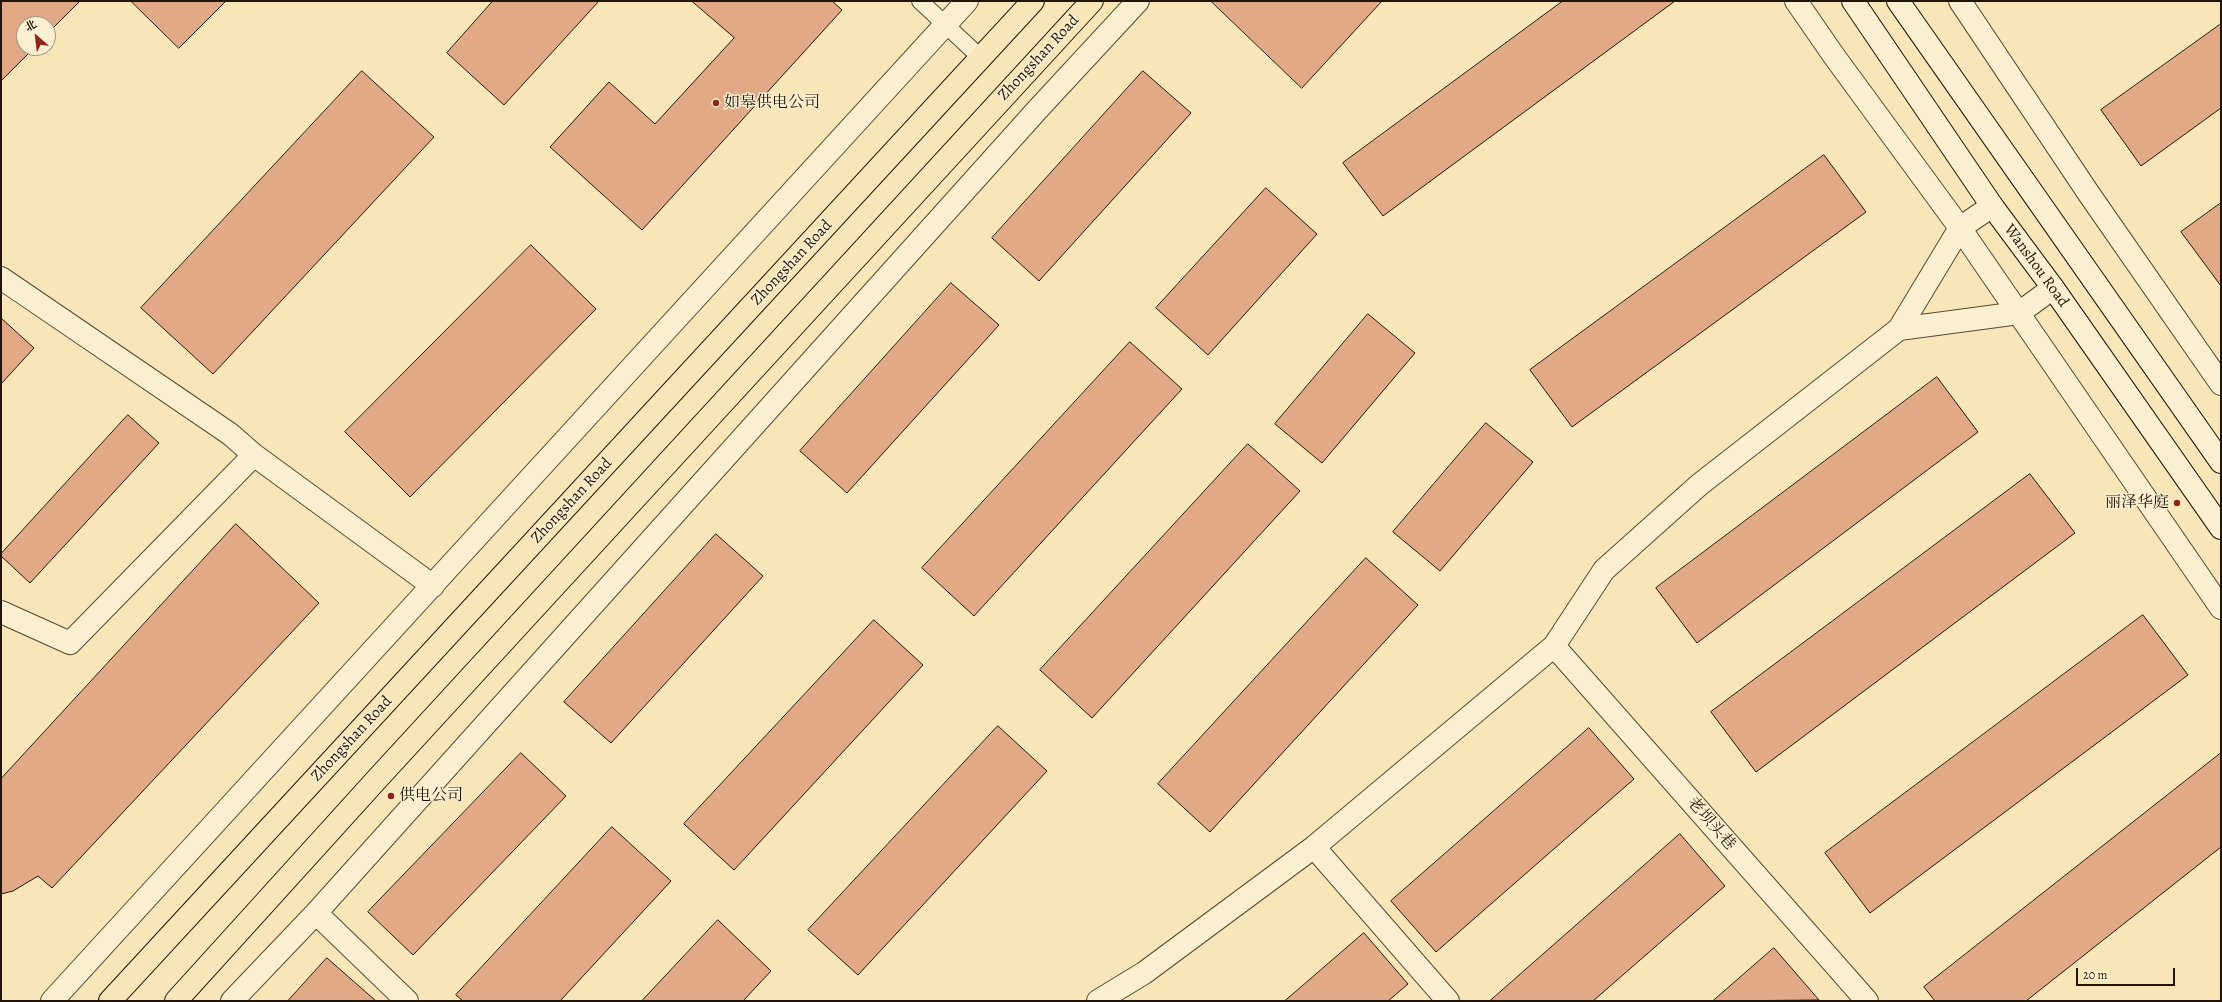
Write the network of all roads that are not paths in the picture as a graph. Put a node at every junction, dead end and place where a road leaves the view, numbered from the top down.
1 (920, 1) edge
2 (967, 1) edge
3 (1033, 1) edge
4 (1092, 1) edge
5 (1138, 1) edge
6 (1796, 1) edge
7 (1854, 1) edge
8 (1898, 1) edge
9 (1960, 1) edge
10 (945, 25) junction
11 (981, 58) junction
12 (1992, 206) junction
13 (1960, 228) junction
14 (1, 278) edge
15 (2053, 288) junction
16 (2019, 314) junction
17 (1899, 329) junction
18 (2221, 384) edge
19 (254, 455) junction
20 (2221, 462) edge
21 (2221, 528) edge
22 (433, 586) junction
23 (2221, 608) edge
24 (1, 612) edge
25 (1554, 646) junction
26 (1314, 847) junction
27 (316, 913) junction
28 (52, 1001) edge
29 (110, 1001) edge
30 (176, 1001) edge
31 (232, 1001) edge
32 (407, 1001) edge
33 (1098, 1001) edge
34 (1448, 1001) edge
35 (1867, 1001) edge

1 - 10 lane
2 - 10 street
3 - 11 main road, Zhongshan Road
4 - 30 main road, Zhongshan Road
5 - 27 street
6 - 13 street
7 - 12 street, Wanshou Road
8 - 20 street
9 - 18 street
10 - 11 lane
10 - 22 street
11 - 29 main road, Zhongshan Road
12 - 13 street
12 - 15 street, Wanshou Road
13 - 16 street
13 - 17 street
14 - 19 street
15 - 16 street
15 - 21 street, Wanshou Road
16 - 17 street
16 - 23 street
17 - 25 street
19 - 22 street
19 - 24 street
22 - 28 street
25 - 26 street
25 - 35 street, 老坝头巷
26 - 33 street
26 - 34 street
27 - 31 street
27 - 32 street

